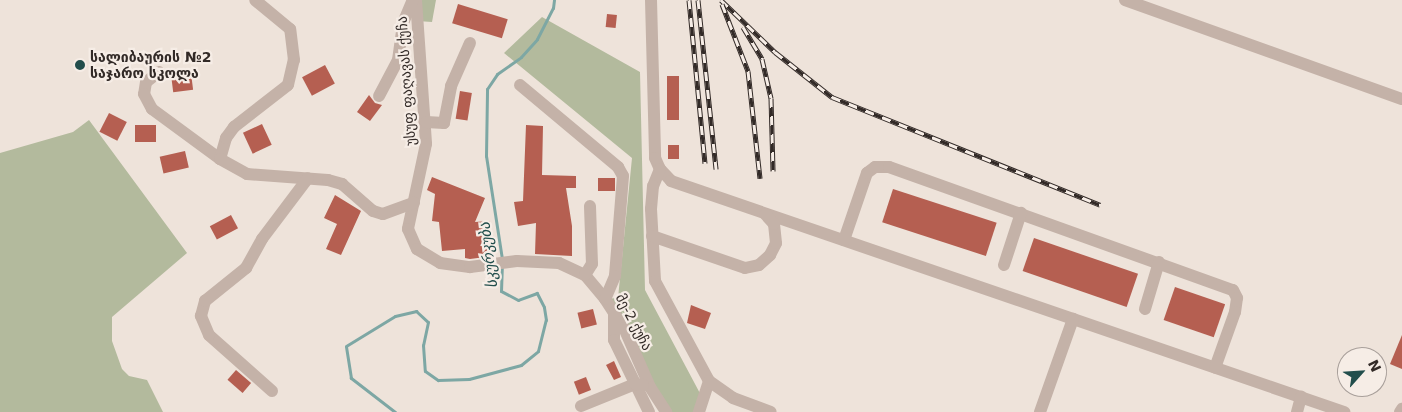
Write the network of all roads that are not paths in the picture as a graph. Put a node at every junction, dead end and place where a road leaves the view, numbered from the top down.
1 (255, 0) edge
2 (415, 0) edge
3 (651, 0) edge
4 (1125, 0) edge
5 (470, 42) dead end
6 (159, 72) dead end
7 (520, 85) dead end
8 (379, 96) dead end
9 (1402, 99) edge
10 (426, 122) junction
11 (220, 160) junction
12 (660, 170) junction
13 (308, 178) junction
14 (414, 203) junction
15 (590, 206) dead end
16 (764, 212) junction
17 (1020, 213) junction
18 (652, 236) junction
19 (844, 240) junction
20 (1159, 262) junction
21 (558, 263) joint
22 (1004, 265) dead end
23 (585, 275) junction
24 (605, 298) junction
25 (1145, 309) dead end
26 (614, 313) junction
27 (1073, 319) junction
28 (1215, 368) junction
29 (710, 381) junction
30 (635, 384) junction
31 (650, 387) junction
32 (272, 391) dead end
33 (1301, 397) junction
34 (581, 406) dead end
35 (649, 412) edge
36 (666, 412) edge
37 (699, 412) edge
38 (771, 412) edge
39 (1040, 412) edge
40 (1297, 412) edge
41 (1344, 412) edge

1 - 11 street
2 - 8 street
2 - 10 street, უსუფ ფაღავას ქუჩა
3 - 12 street
4 - 9 street
5 - 10 street
6 - 11 street
7 - 24 street
10 - 14 street, უსუფ ფაღავას ქუჩა
11 - 13 street
12 - 16 street
12 - 18 street
13 - 14 street
13 - 32 street
14 - 21 street, უსუფ ფაღავას ქუჩა
15 - 23 street
16 - 18 street
16 - 19 street
17 - 19 street
17 - 20 street
17 - 22 street
18 - 29 street
19 - 27 street
20 - 25 street
20 - 28 street
21 - 23 street, მე-2 ქუჩა
23 - 24 street, მე-2 ქუჩა
24 - 26 street, მე-2 ქუჩა
26 - 30 street
26 - 31 street, მე-2 ქუჩა
27 - 28 street
27 - 39 street
28 - 33 street
29 - 37 street
29 - 38 street
30 - 31 street
30 - 34 street
30 - 35 street
31 - 36 street, მე-2 ქუჩა
33 - 40 street
33 - 41 street

